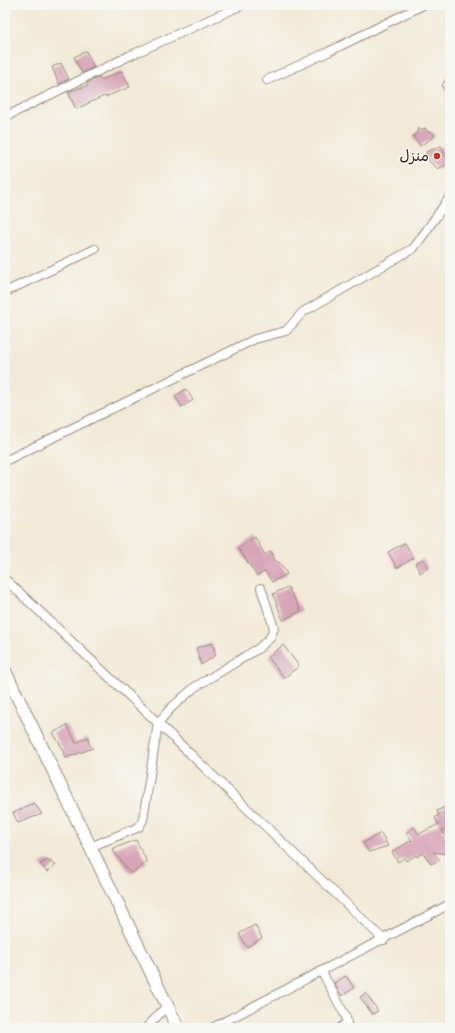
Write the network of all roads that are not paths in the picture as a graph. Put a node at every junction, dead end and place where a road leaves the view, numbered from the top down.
1 (242, 5) edge
2 (423, 5) edge
3 (267, 80) dead end
4 (450, 81) edge
5 (450, 92) edge
6 (5, 117) edge
7 (450, 197) edge
8 (95, 249) dead end
9 (5, 292) edge
10 (5, 461) edge
11 (5, 578) edge
12 (261, 588) dead end
13 (5, 671) edge
14 (158, 722) junction
15 (90, 847) junction
16 (450, 904) edge
17 (384, 940) junction
18 (322, 972) junction
19 (166, 1007) junction
20 (146, 1028) edge
21 (178, 1028) edge
22 (212, 1028) edge
23 (340, 1028) edge

1 - 6 street
2 - 3 street
4 - 5 street
7 - 10 street
8 - 9 street
11 - 14 street
12 - 14 street
13 - 15 street
14 - 15 street
14 - 17 street
15 - 19 street
16 - 17 street
17 - 18 street
18 - 22 street
18 - 23 street
19 - 20 street
19 - 21 street

